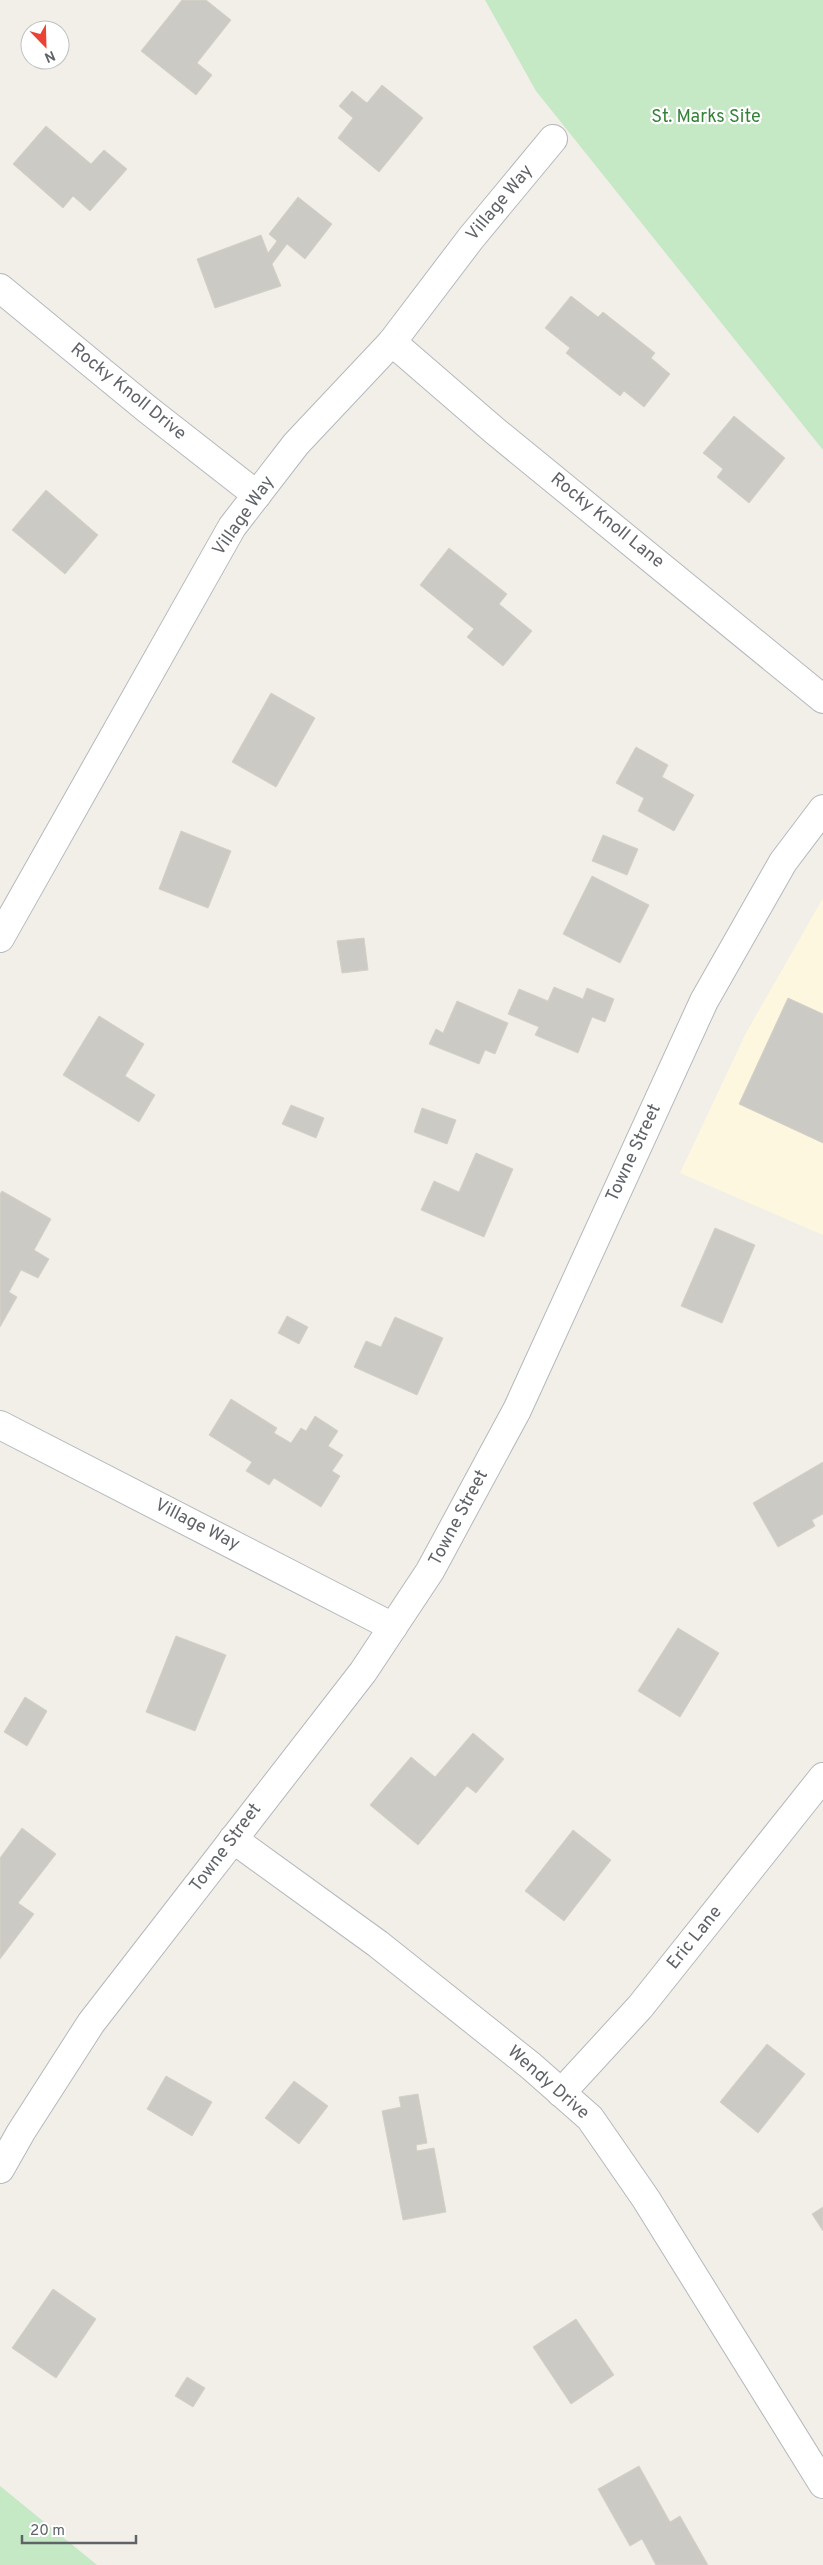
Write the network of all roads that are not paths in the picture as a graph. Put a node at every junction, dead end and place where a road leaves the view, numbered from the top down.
1 (553, 139) dead end
2 (0, 288) edge
3 (392, 342) junction
4 (257, 495) junction
5 (823, 698) edge
6 (823, 809) edge
7 (0, 938) edge
8 (0, 1425) edge
9 (393, 1627) junction
10 (823, 1777) edge
11 (233, 1839) junction
12 (561, 2093) junction
13 (0, 2170) edge
14 (823, 2484) edge

1 - 3 street, Village Way
2 - 4 street, Rocky Knoll Drive
3 - 4 street, Village Way
3 - 5 street, Rocky Knoll Lane
4 - 7 street, Village Way
6 - 9 street, Towne Street
8 - 9 street, Village Way
9 - 11 street, Towne Street
10 - 12 street, Eric Lane
11 - 12 street, Wendy Drive
11 - 13 street, Towne Street
12 - 14 street, Wendy Drive

